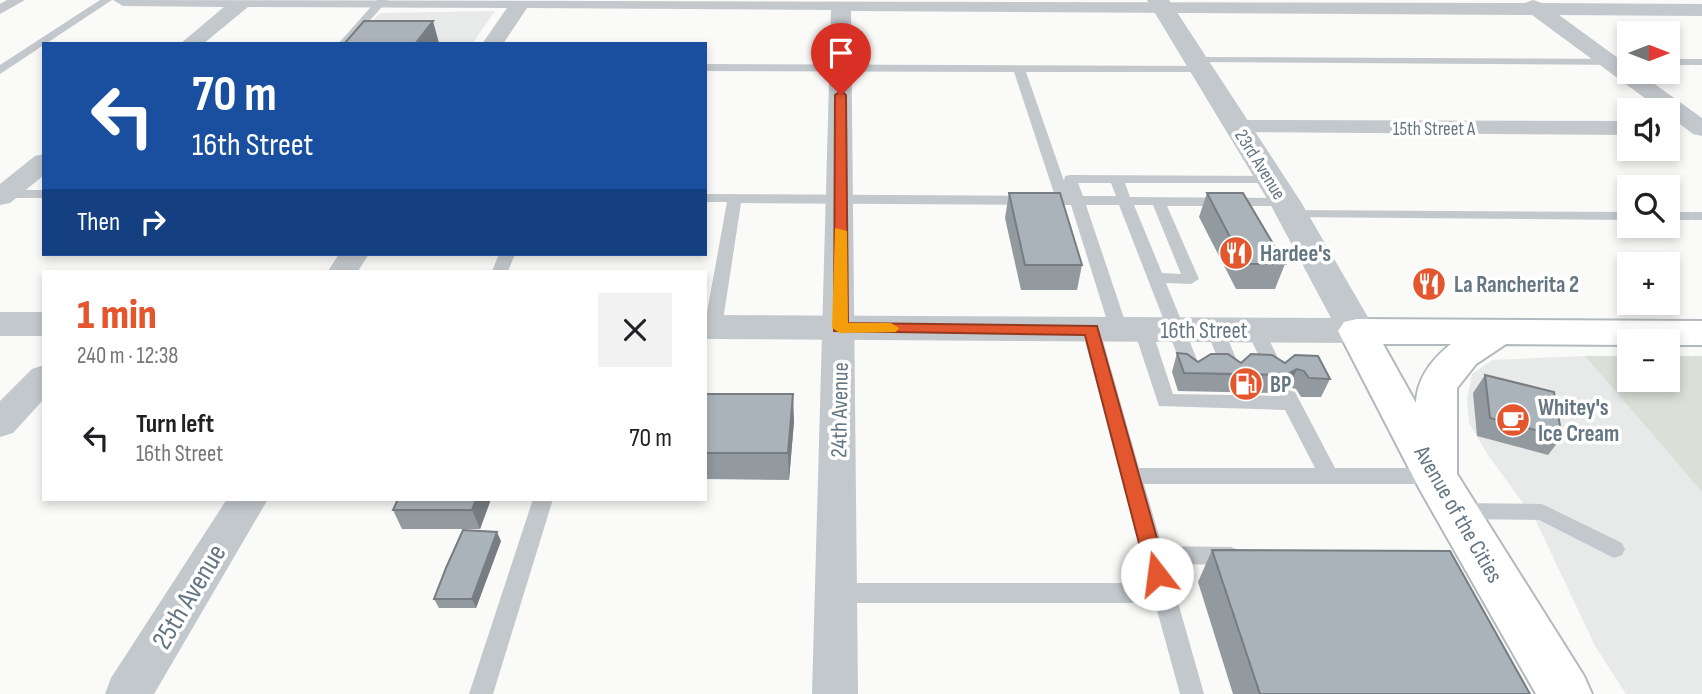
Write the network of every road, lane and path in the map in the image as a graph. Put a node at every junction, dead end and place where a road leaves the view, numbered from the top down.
1 (5, 0) edge
2 (18, 0) edge
3 (107, 0) edge
4 (123, 0) edge
5 (244, 1) edge
6 (382, 1) edge
7 (522, 1) edge
8 (0, 3) edge
9 (841, 3) edge
10 (1160, 3) edge
11 (1531, 4) edge
12 (1702, 9) edge
13 (0, 10) edge
14 (43, 42) edge
15 (193, 42) edge
16 (344, 42) edge
17 (493, 42) edge
18 (42, 43) edge
19 (1617, 61) edge
20 (1617, 62) edge
21 (1680, 62) edge
22 (1702, 62) edge
23 (1199, 65) junction
24 (707, 67) edge
25 (841, 68) junction
26 (1019, 69) junction
27 (0, 70) edge
28 (1647, 84) edge
29 (1238, 127) junction
30 (1617, 128) edge
31 (1680, 128) edge
32 (1702, 128) edge
33 (42, 164) edge
34 (1116, 179) junction
35 (42, 194) edge
36 (1, 195) edge
37 (707, 198) edge
38 (735, 198) junction
39 (1283, 199) junction
40 (840, 200) junction
41 (1070, 201) junction
42 (1123, 201) junction
43 (1158, 201) junction
44 (1617, 215) edge
45 (1680, 216) edge
46 (1702, 216) edge
47 (1155, 278) junction
48 (0, 324) edge
49 (42, 324) edge
50 (709, 327) edge
51 (840, 328) junction
52 (1132, 330) junction
53 (1215, 330) junction
54 (1256, 331) junction
55 (1357, 331) junction
56 (1498, 332) junction
57 (1702, 333) edge
58 (1193, 372) edge
59 (1233, 373) edge
60 (1276, 373) edge
61 (42, 379) edge
62 (0, 424) edge
63 (1131, 476) junction
64 (1329, 476) junction
65 (247, 501) edge
66 (542, 501) edge
67 (1458, 525) junction
68 (1614, 549) dead end
69 (1152, 555) junction
70 (1247, 556) edge
71 (836, 593) junction
72 (1162, 593) junction
73 (128, 694) edge
74 (481, 694) edge
75 (835, 694) edge
76 (1192, 694) edge
77 (1564, 694) edge

1 - 8 street
2 - 13 street
3 - 14 lane
4 - 5 street
5 - 6 street
5 - 15 street
6 - 7 street
6 - 16 lane
7 - 9 street
7 - 17 street
9 - 10 street
9 - 25 street, 24th Avenue
10 - 11 street
10 - 23 street, 23rd Avenue
11 - 12 street
11 - 19 street
18 - 27 lane
20 - 23 lane
21 - 22 lane
23 - 26 lane
23 - 29 street, 23rd Avenue
24 - 25 lane
25 - 26 lane
25 - 40 street, 24th Avenue
26 - 41 lane
28 - 32 street
29 - 30 street, 15th Street A
29 - 39 street, 23rd Avenue
31 - 32 street
33 - 36 street
34 - 39 lane
34 - 41 lane
34 - 42 lane
35 - 36 lane
37 - 38 lane
38 - 40 lane
38 - 50 lane
39 - 43 lane
39 - 44 lane
39 - 55 street, 23rd Avenue
40 - 41 lane
40 - 51 street, 24th Avenue
41 - 42 lane
41 - 52 lane
42 - 43 lane
42 - 47 lane
43 - 47 lane
45 - 46 lane
47 - 52 lane
48 - 49 street
50 - 51 street, 16th Street
51 - 52 street, 16th Street
51 - 71 street, 24th Avenue
52 - 53 street, 16th Street
52 - 58 lane
52 - 63 lane
52 - 64 lane
53 - 54 street, 16th Street
53 - 59 lane
54 - 55 street, 16th Street
54 - 60 lane
55 - 56 main road, 16th Street
55 - 67 main road, Avenue of the Cities
56 - 57 main road, 16th Street
56 - 67 main road
61 - 62 street
63 - 64 lane
63 - 69 lane
64 - 67 lane
65 - 73 street, 25th Avenue
66 - 74 lane
67 - 68 lane
67 - 77 main road, Avenue of the Cities
69 - 70 lane
69 - 72 lane
71 - 72 lane
71 - 75 street, 24th Avenue
72 - 76 lane

